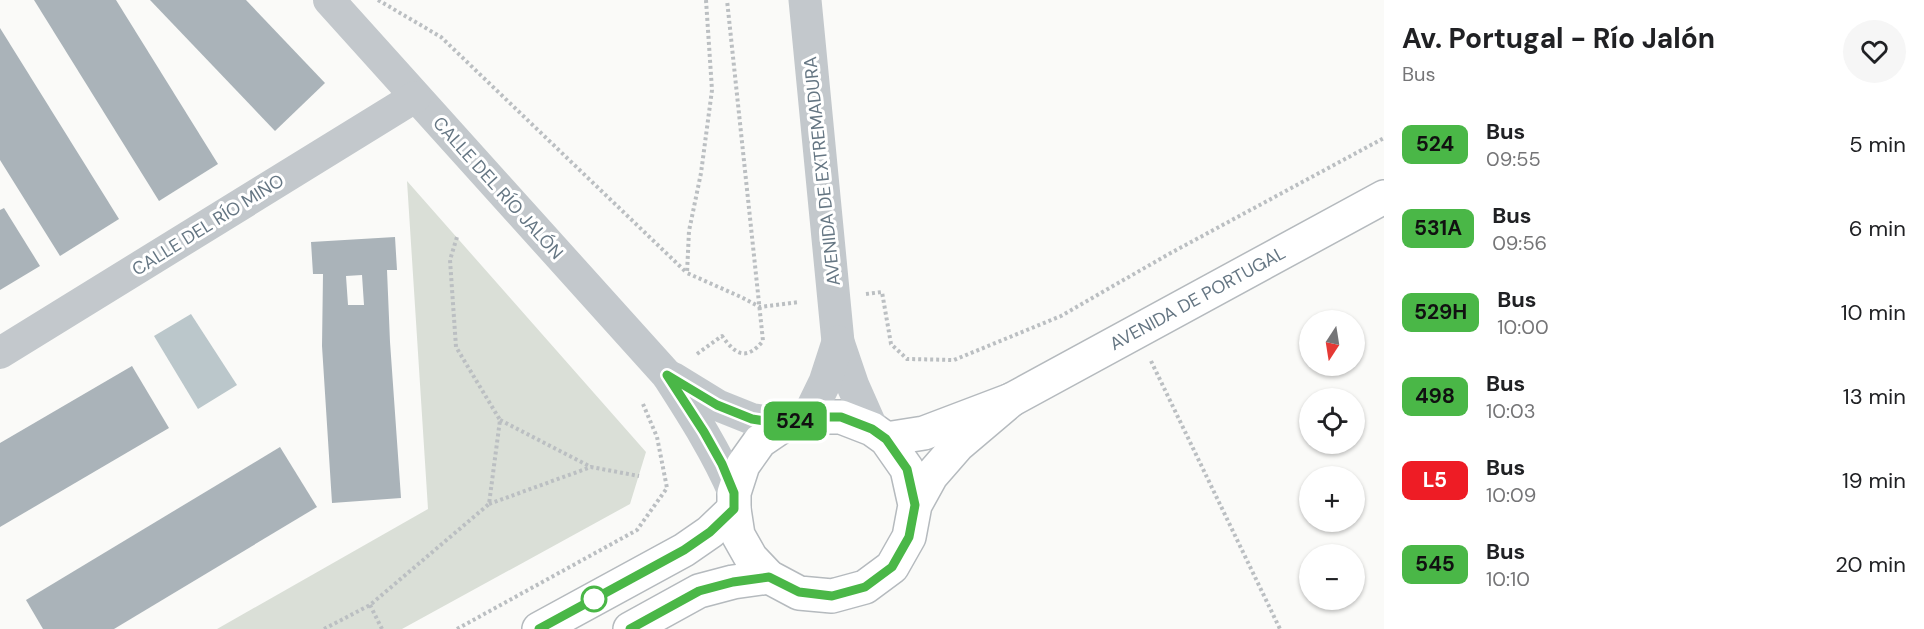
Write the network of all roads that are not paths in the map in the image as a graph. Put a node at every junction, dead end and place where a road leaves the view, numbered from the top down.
1 (329, 0) edge
2 (805, 0) edge
3 (415, 97) junction
4 (1384, 196) edge
5 (838, 342) junction
6 (0, 353) edge
7 (667, 375) junction
8 (1011, 400) junction
9 (796, 420) junction
10 (879, 434) junction
11 (734, 501) junction
12 (915, 505) junction
13 (769, 577) junction
14 (539, 629) edge
15 (630, 629) edge

1 - 3 street, CALLE DEL RÍO JALÓN
2 - 5 street, AVENIDA DE EXTREMADURA
3 - 6 street, CALLE DEL RÍO MIÑO
3 - 7 street, CALLE DEL RÍO JALÓN
4 - 8 main road, AVENIDA DE PORTUGAL
5 - 9 street, AVENIDA DE EXTREMADURA
5 - 10 street, AVENIDA DE EXTREMADURA
7 - 9 street
7 - 11 street
8 - 10 main road
8 - 12 main road
9 - 10 main road
9 - 11 main road
10 - 12 main road
11 - 13 main road
11 - 14 main road
12 - 13 main road
13 - 15 main road

